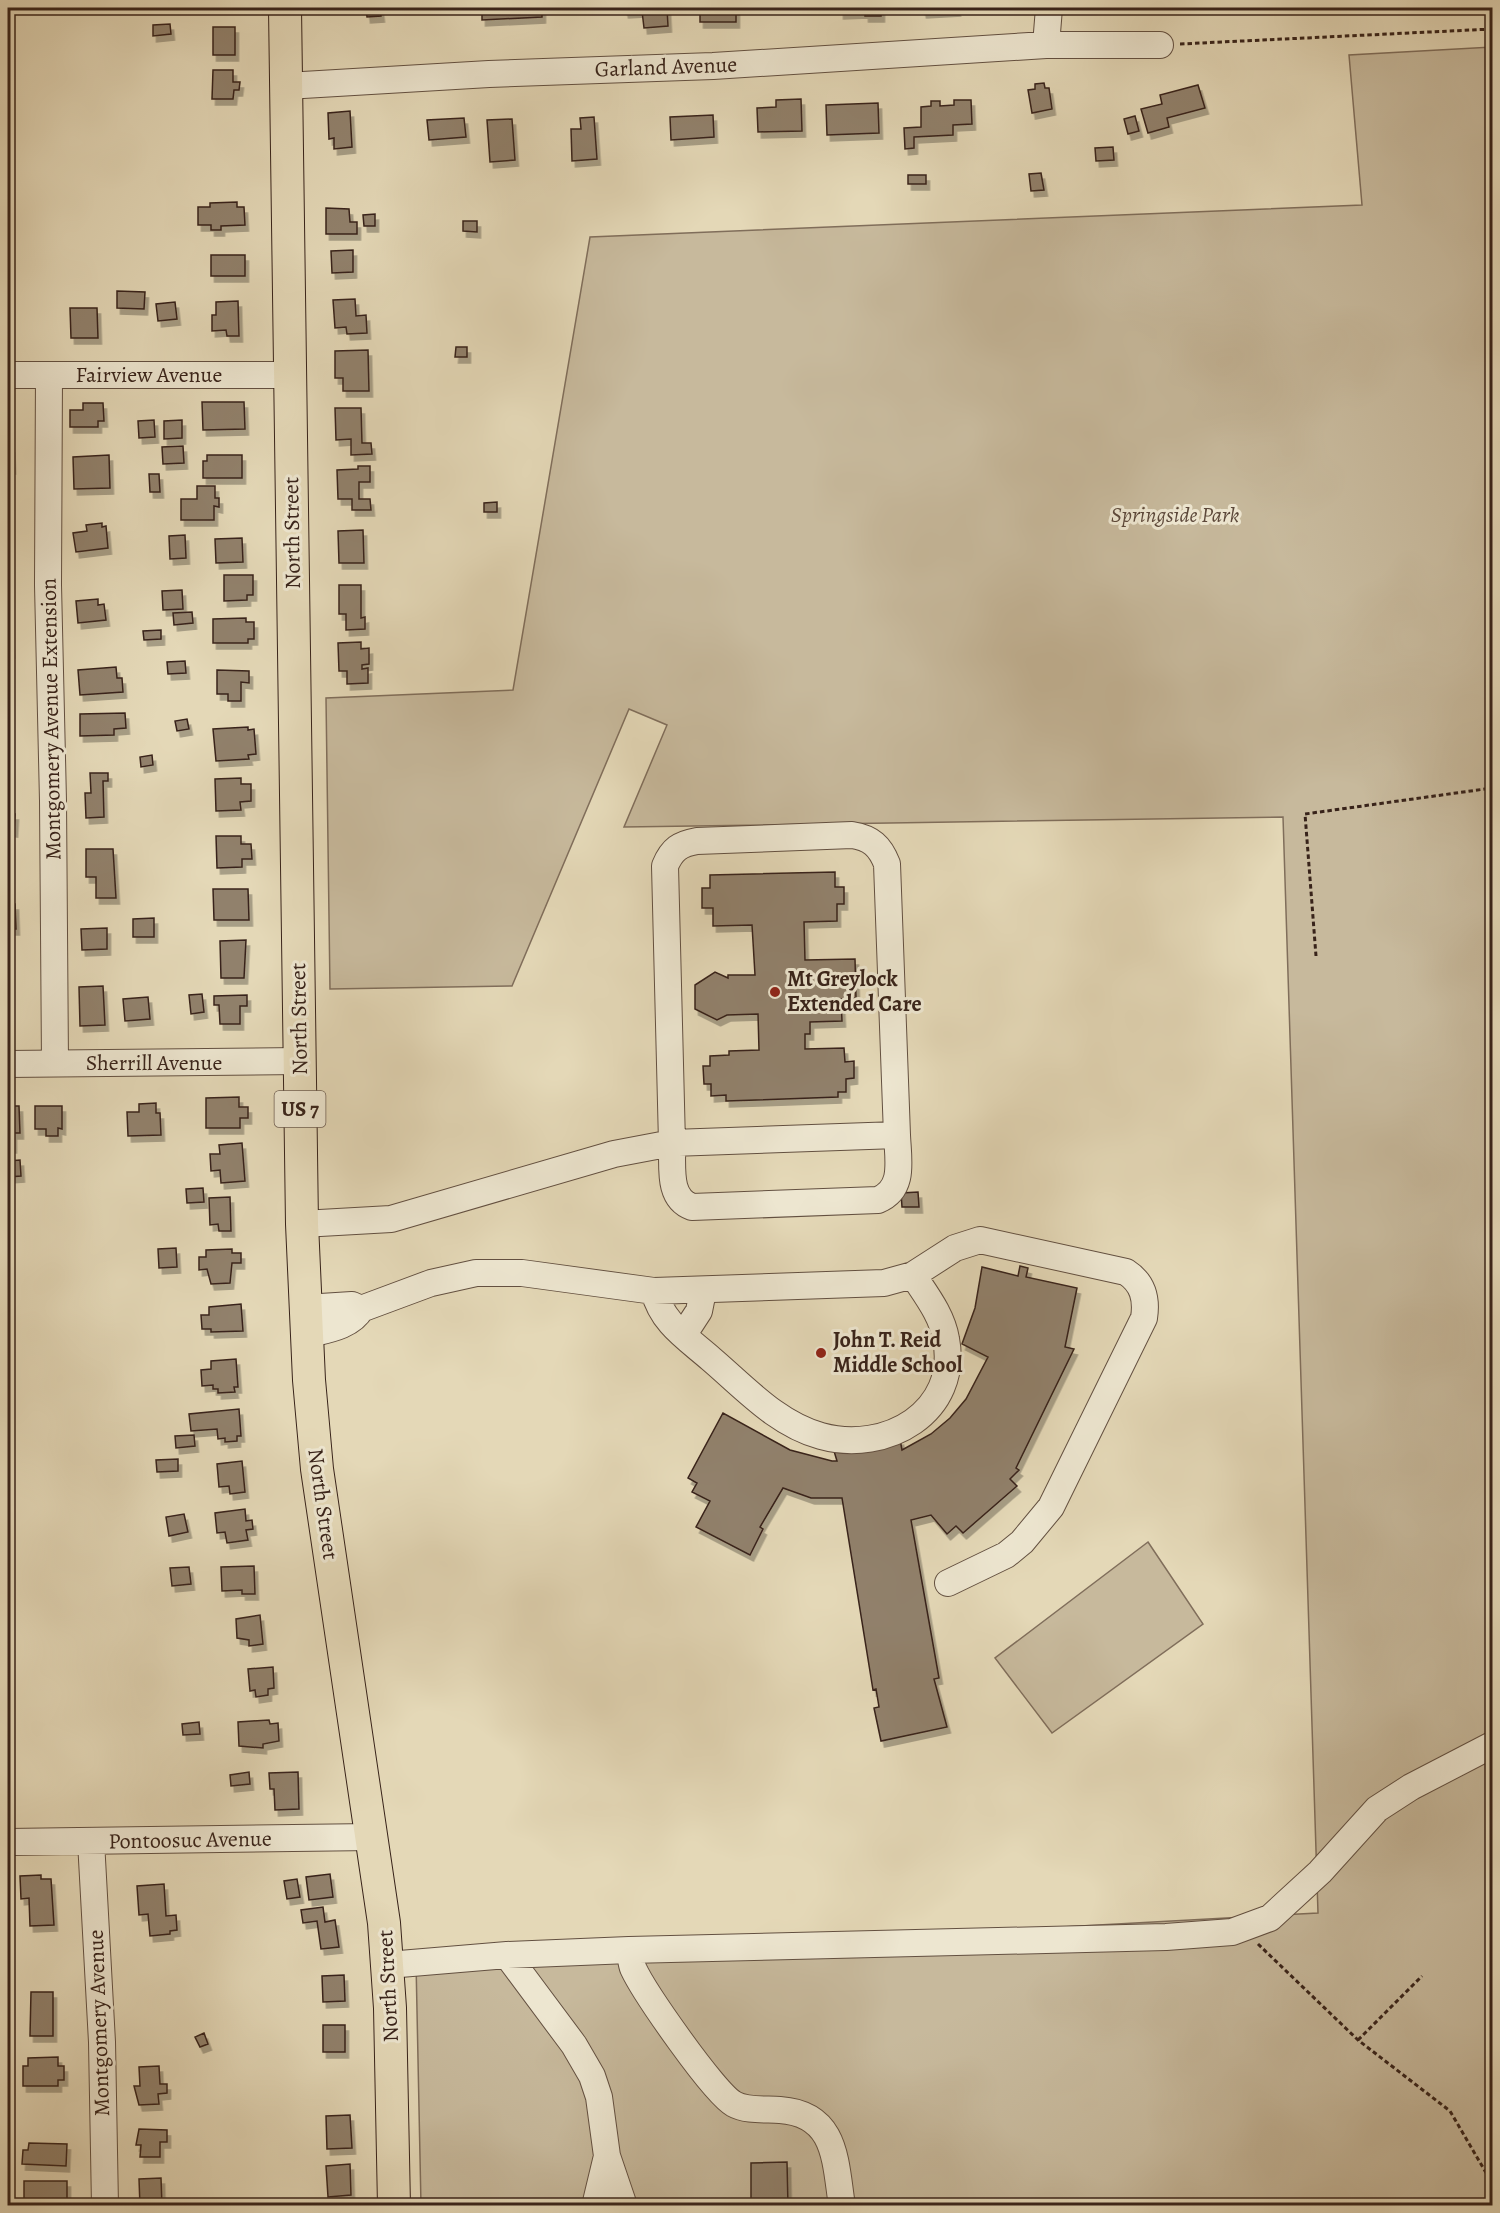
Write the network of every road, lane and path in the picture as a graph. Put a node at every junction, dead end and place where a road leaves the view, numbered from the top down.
1 (285, 8) edge
2 (1049, 8) edge
3 (1492, 29) edge
4 (1047, 45) junction
5 (1160, 45) joint
6 (286, 86) junction
7 (8, 375) edge
8 (49, 375) junction
9 (290, 375) junction
10 (1492, 788) edge
11 (1316, 956) dead end
12 (300, 1060) junction
13 (55, 1063) junction
14 (8, 1064) edge
15 (897, 1136) junction
16 (672, 1143) junction
17 (302, 1224) junction
18 (913, 1275) junction
19 (703, 1291) junction
20 (654, 1292) junction
21 (305, 1322) junction
22 (684, 1334) junction
23 (948, 1583) dead end
24 (1492, 1745) edge
25 (372, 1837) junction
26 (91, 1841) junction
27 (8, 1842) edge
28 (1241, 1928) junction
29 (630, 1950) junction
30 (507, 1954) junction
31 (388, 1965) junction
32 (1422, 1976) dead end
33 (1358, 2040) junction
34 (607, 2156) junction
35 (1492, 2183) edge
36 (105, 2205) edge
37 (394, 2205) edge
38 (595, 2205) edge
39 (624, 2205) edge
40 (842, 2205) edge

1 - 6 main road, North Street / US 7
2 - 4 street
3 - 5 path
4 - 5 street, Garland Avenue
4 - 6 street, Garland Avenue
6 - 9 main road, North Street / US 7
7 - 8 street, Fairview Avenue
8 - 9 street, Fairview Avenue
8 - 13 street, Montgomery Avenue Extension
9 - 12 main road, North Street / US 7
10 - 11 path
12 - 13 street, Sherrill Avenue
12 - 17 main road, North Street / US 7
13 - 14 street, Sherrill Avenue
15 - 16 street
15 - 16 street
15 - 16 street
16 - 17 street
17 - 21 main road, North Street / US 7
18 - 19 street
18 - 22 street
18 - 23 street
19 - 20 street
19 - 22 street
20 - 21 street
20 - 22 street
21 - 25 main road, North Street / US 7
24 - 28 street
25 - 26 street, Pontoosuc Avenue
25 - 31 main road, North Street / US 7
26 - 27 street, Pontoosuc Avenue
26 - 36 street, Montgomery Avenue
28 - 29 street
28 - 33 path
29 - 30 street
29 - 40 street
30 - 31 street
30 - 34 street
31 - 37 main road, North Street / US 7
32 - 33 path
33 - 35 path
34 - 38 street
34 - 39 street

